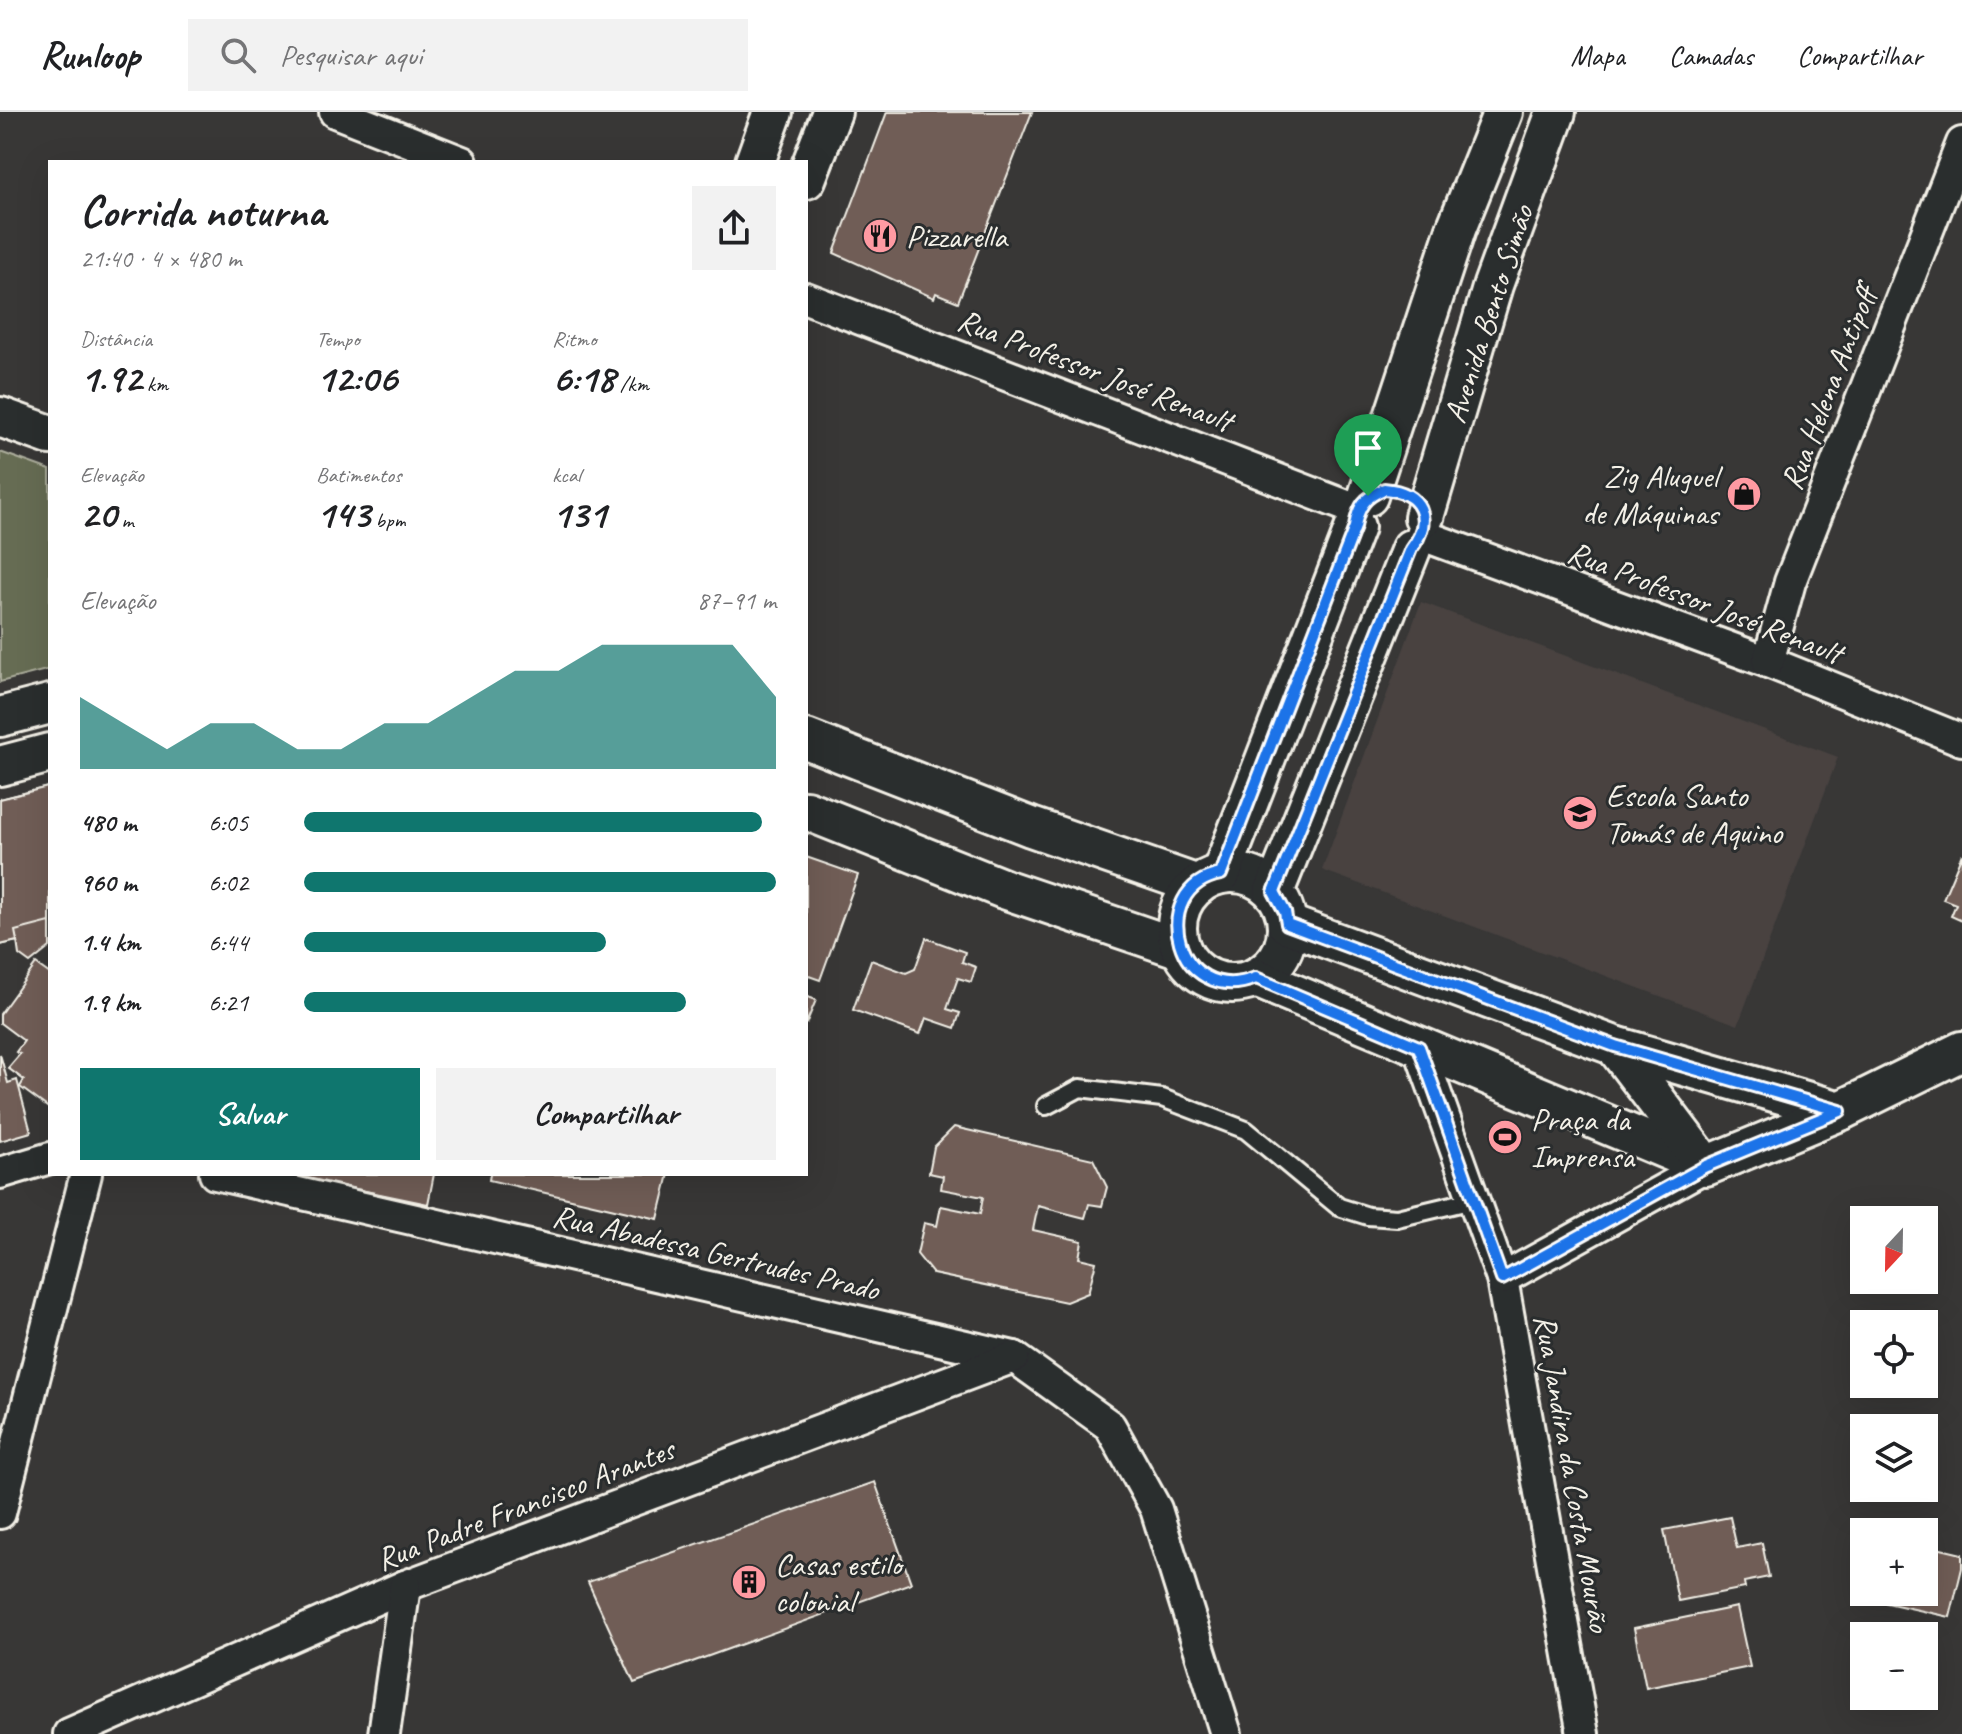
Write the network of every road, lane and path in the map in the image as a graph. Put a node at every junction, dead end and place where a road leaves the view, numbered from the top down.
1 (335, 112) edge
2 (773, 112) edge
3 (832, 112) edge
4 (1503, 112) edge
5 (1556, 112) edge
6 (1962, 143) edge
7 (457, 160) edge
8 (756, 160) edge
9 (808, 174) edge
10 (808, 299) edge
11 (0, 417) edge
12 (48, 434) edge
13 (1360, 511) junction
14 (1419, 534) junction
15 (1768, 662) junction
16 (48, 705) edge
17 (0, 717) edge
18 (808, 740) edge
19 (1962, 740) edge
20 (48, 754) edge
21 (0, 766) edge
22 (808, 811) edge
23 (1209, 879) junction
24 (1280, 908) junction
25 (1181, 949) junction
26 (1256, 978) junction
27 (1615, 1046) junction
28 (1419, 1047) junction
29 (1959, 1054) edge
30 (1046, 1106) dead end
31 (1840, 1111) junction
32 (48, 1159) edge
33 (1706, 1166) junction
34 (0, 1173) edge
35 (85, 1176) edge
36 (224, 1176) edge
37 (1473, 1200) junction
38 (1502, 1279) junction
39 (1014, 1357) junction
40 (0, 1513) edge
41 (405, 1586) junction
42 (69, 1734) edge
43 (384, 1734) edge
44 (1226, 1734) edge
45 (1583, 1734) edge

1 - 7 street
2 - 8 street
3 - 9 street
4 - 13 street, Avenida Bento Simão
5 - 14 street, Avenida Bento Simão
6 - 15 street, Rua Helena Antipoff
10 - 13 street, Rua Professor José Renault
11 - 12 street
13 - 14 street
13 - 14 street
13 - 23 street, Avenida Bento Simão
14 - 15 street, Rua Professor José Renault
14 - 24 street, Avenida Bento Simão
15 - 19 street, Rua Professor José Renault
16 - 17 street
18 - 23 street
20 - 21 street
22 - 25 street
23 - 24 street
23 - 25 street
24 - 26 street
24 - 27 street
25 - 26 street
26 - 28 street
27 - 31 street
27 - 33 street
28 - 33 street
28 - 37 street, Rua Jandira da Costa Mourão
29 - 31 street
30 - 37 lane
31 - 33 street
32 - 34 street
33 - 38 street
35 - 40 street
36 - 39 street, Rua Abadessa Gertrudes Prado
37 - 38 street, Rua Jandira da Costa Mourão
38 - 45 street, Rua Jandira da Costa Mourão
39 - 41 street, Rua Padre Francisco Arantes
39 - 44 street
41 - 42 street, Rua Padre Francisco Arantes
41 - 43 street

